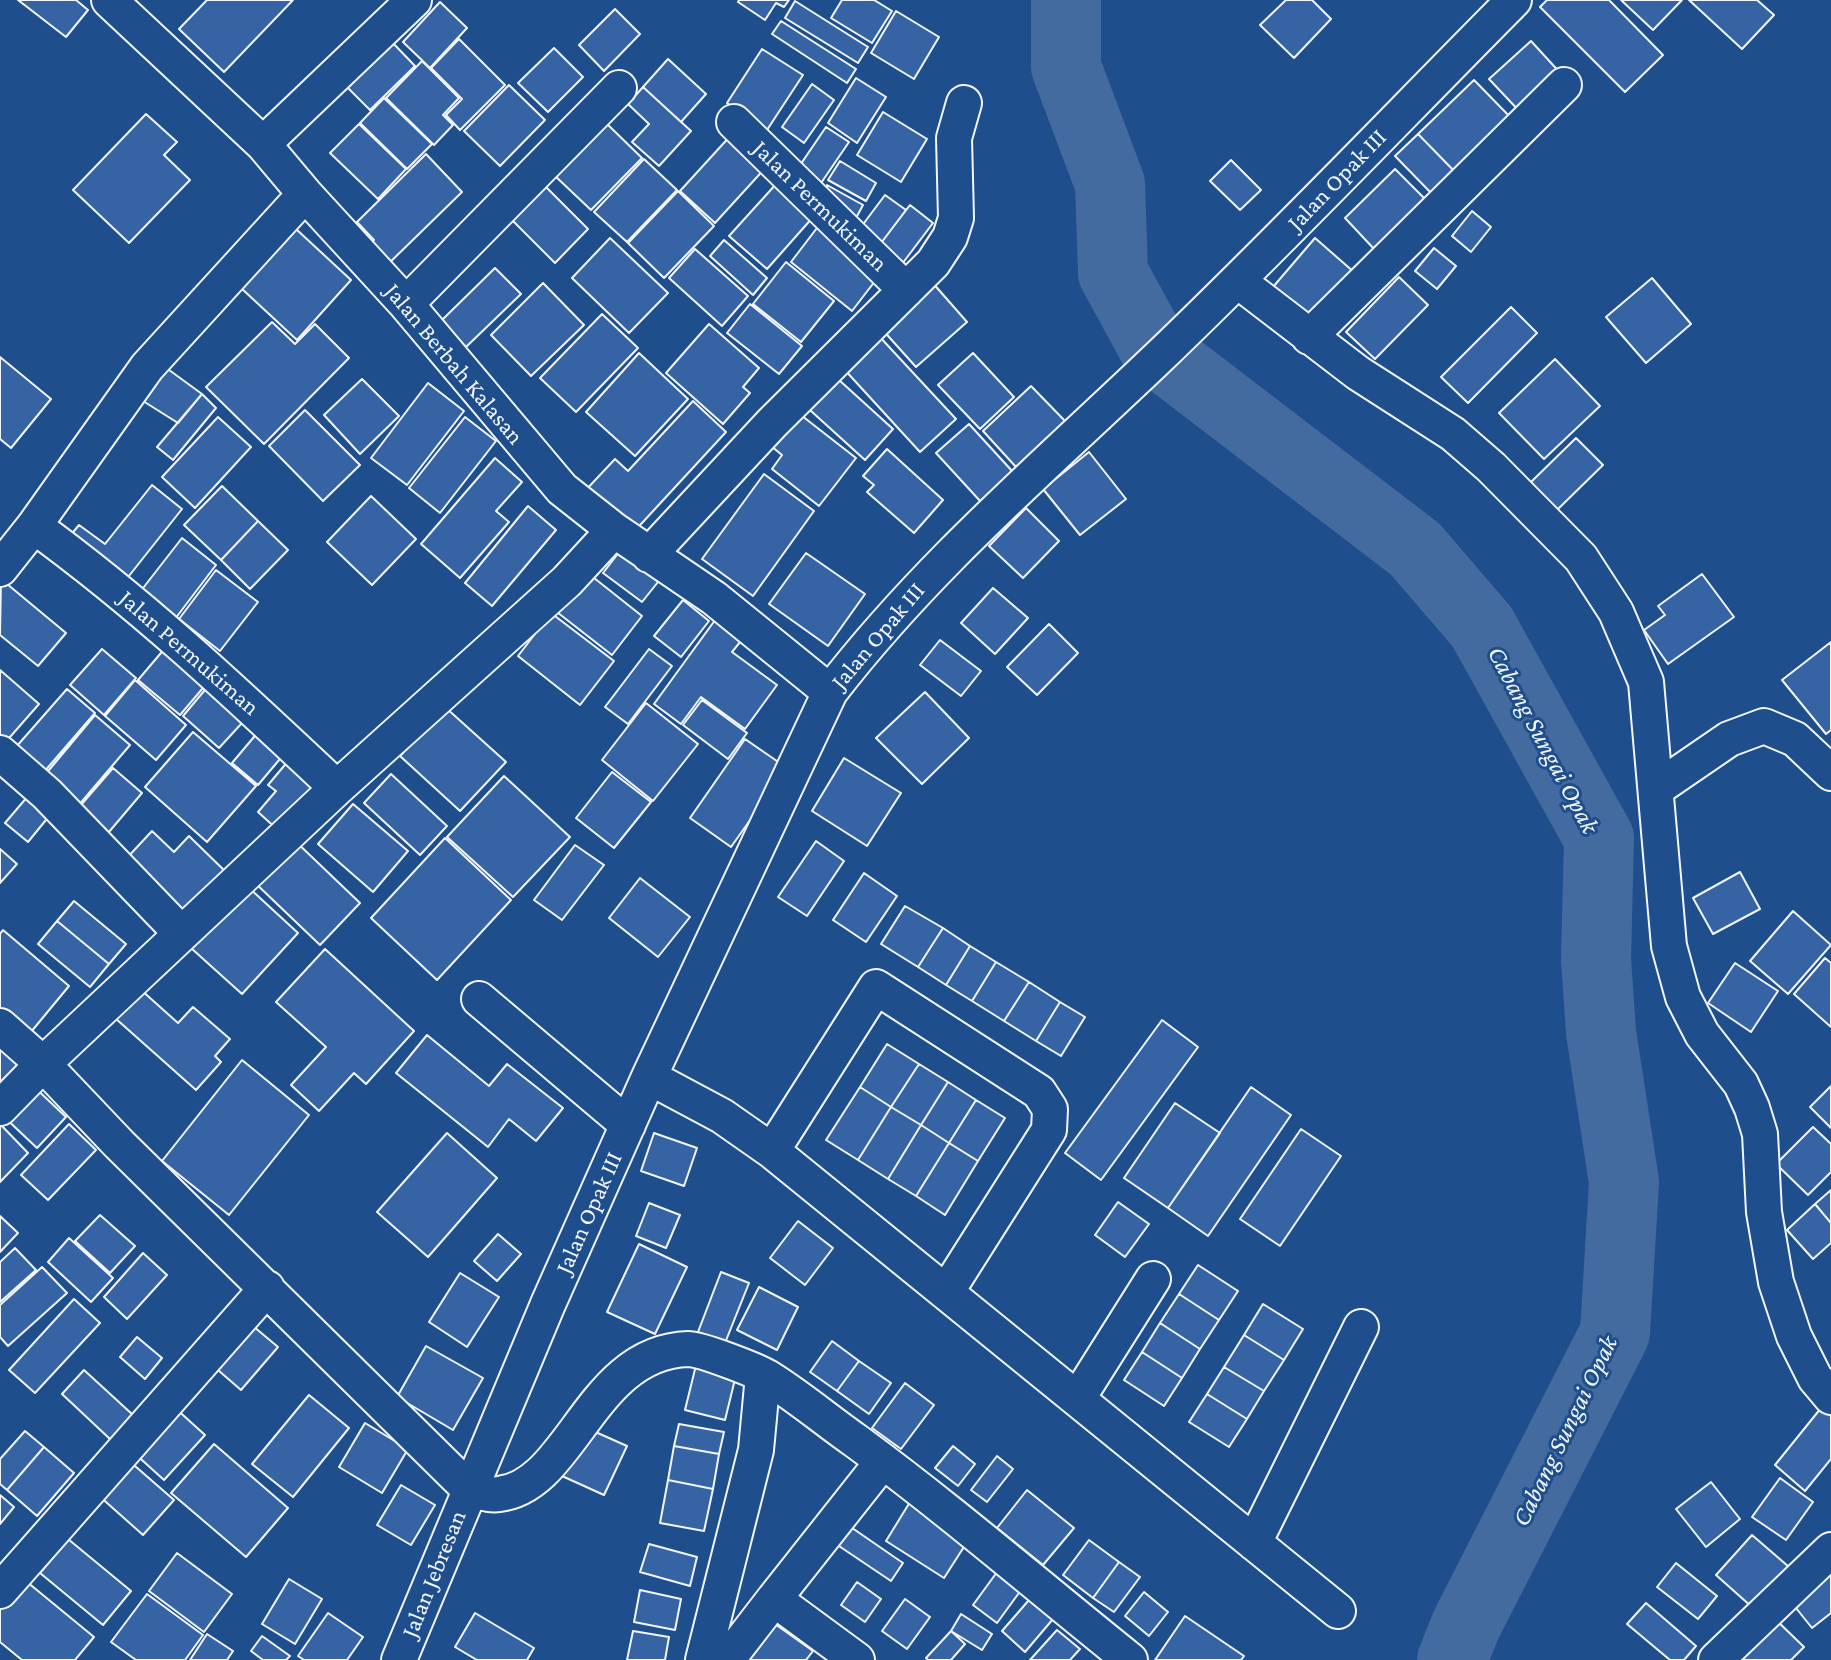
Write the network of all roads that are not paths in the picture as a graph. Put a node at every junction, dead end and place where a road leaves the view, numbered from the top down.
1 (109, 0) edge
2 (414, 0) edge
3 (1514, 0) edge
4 (1564, 85) dead end
5 (619, 88) dead end
6 (964, 103) dead end
7 (734, 122) dead end
8 (263, 144) junction
9 (305, 194) junction
10 (1238, 281) junction
11 (906, 290) junction
12 (406, 304) junction
13 (1309, 337) junction
14 (34, 526) junction
15 (614, 530) junction
16 (649, 555) junction
17 (0, 569) edge
18 (830, 692) junction
19 (0, 753) edge
20 (1831, 773) edge
21 (337, 788) junction
22 (1656, 789) junction
23 (181, 933) junction
24 (479, 999) dead end
25 (0, 1026) edge
26 (43, 1064) junction
27 (649, 1077) junction
28 (0, 1108) edge
29 (628, 1125) junction
30 (772, 1151) junction
31 (1153, 1279) dead end
32 (267, 1288) junction
33 (947, 1291) junction
34 (1361, 1327) dead end
35 (763, 1375) junction
36 (1831, 1397) edge
37 (1078, 1398) junction
38 (883, 1461) junction
39 (469, 1489) junction
40 (1254, 1543) junction
41 (1831, 1550) edge
42 (0, 1591) edge
43 (774, 1599) junction
44 (1338, 1611) dead end
45 (404, 1658) edge
46 (703, 1660) edge
47 (727, 1660) edge
48 (857, 1660) edge
49 (1130, 1660) edge
50 (1716, 1660) edge

1 - 8 street, Jalan Berbah Kalasan
2 - 8 street
3 - 10 street, Jalan Opak III
4 - 13 street
5 - 12 street
6 - 11 street
7 - 11 street, Jalan Permukiman
8 - 9 street, Jalan Berbah Kalasan
9 - 12 street, Jalan Berbah Kalasan
9 - 14 street
10 - 13 street
10 - 18 street, Jalan Opak III
11 - 16 street
12 - 15 street, Jalan Berbah Kalasan
13 - 22 street
14 - 17 street
14 - 21 street, Jalan Permukiman
15 - 16 street, Jalan Berbah Kalasan
15 - 21 street
16 - 18 street, Jalan Berbah Kalasan
18 - 27 street, Jalan Opak III
19 - 23 street
20 - 22 street
21 - 23 street
22 - 36 street
23 - 26 street
24 - 29 street
25 - 26 street
26 - 28 street
26 - 32 street
27 - 29 street, Jalan Opak III
27 - 30 street
29 - 39 street, Jalan Opak III
30 - 33 street
30 - 33 street
31 - 37 street
32 - 39 street
32 - 42 street
33 - 37 street
34 - 40 street
35 - 38 street
35 - 39 street
35 - 46 street
37 - 40 street
38 - 43 street
38 - 49 street
39 - 45 street, Jalan Jebresan
40 - 44 street
41 - 50 street
43 - 47 street
43 - 48 street

